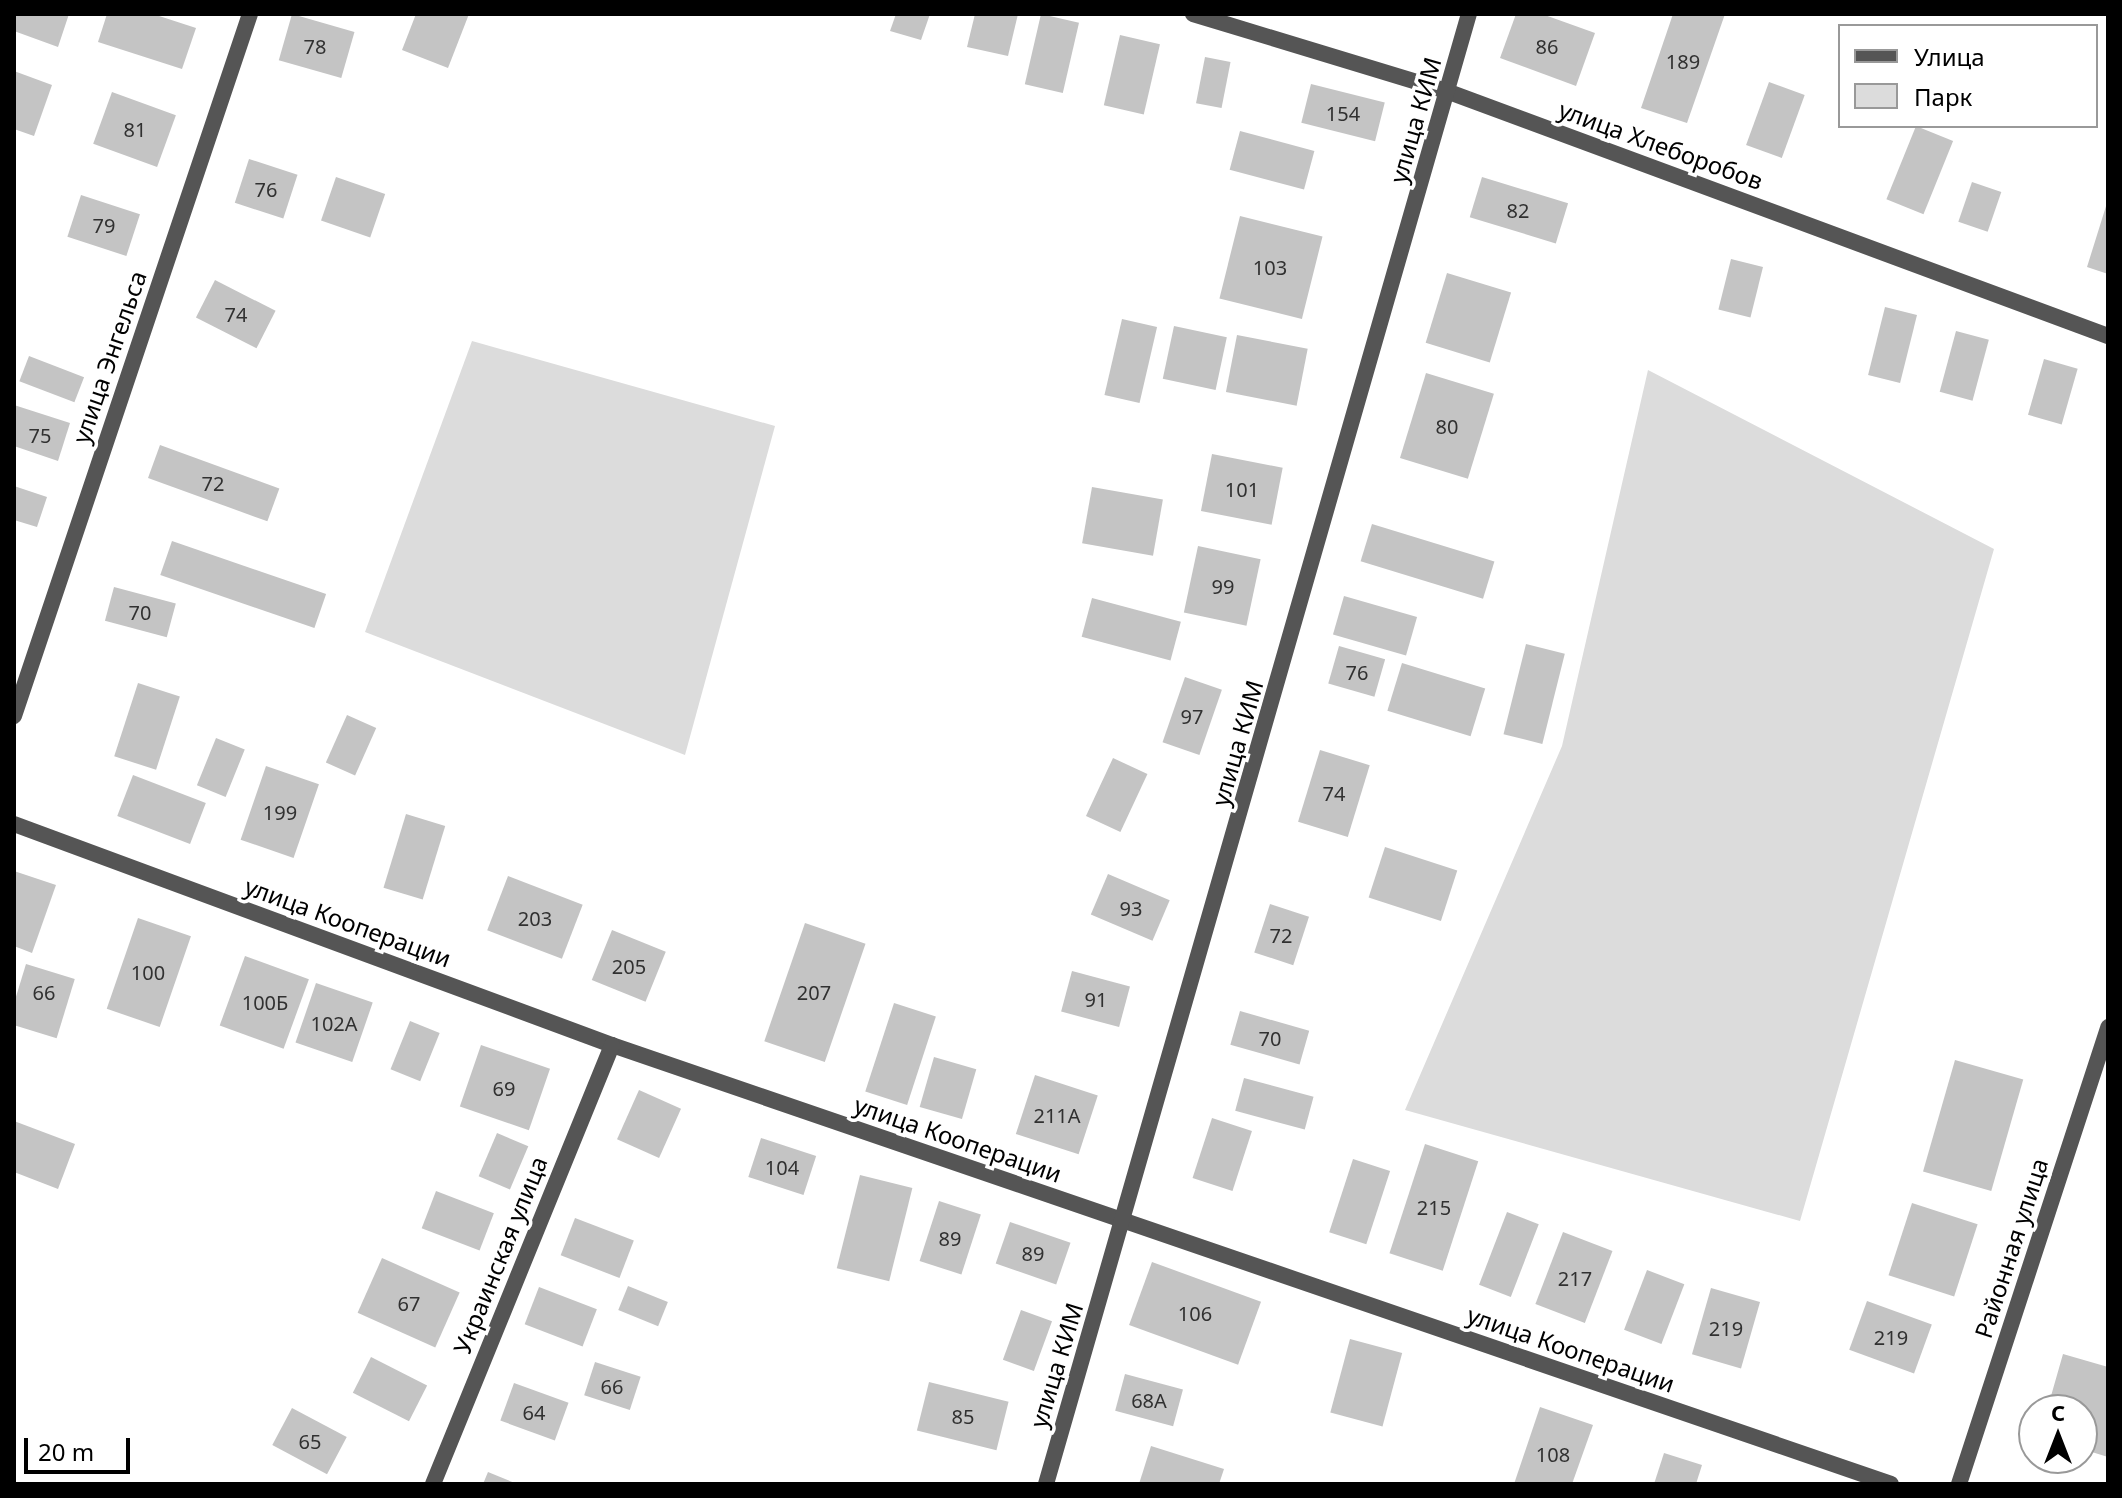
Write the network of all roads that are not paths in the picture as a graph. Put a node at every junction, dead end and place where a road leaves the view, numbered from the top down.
1 (250, 14) edge
2 (1193, 14) edge
3 (1469, 14) edge
4 (1449, 92) junction
5 (2108, 336) edge
6 (14, 716) edge
7 (14, 824) edge
8 (2108, 1027) edge
9 (612, 1045) junction
10 (1124, 1222) junction
11 (433, 1484) edge
12 (1046, 1484) edge
13 (1891, 1484) edge
14 (1959, 1484) edge

1 - 6 street, улица Энгельса
2 - 4 street, улица Хлеборобов
3 - 4 street, улица КИМ
4 - 5 street, улица Хлеборобов
4 - 10 street, улица КИМ
7 - 9 street, улица Кооперации
8 - 14 street, Районная улица
9 - 10 street, улица Кооперации
9 - 11 street, Украинская улица
10 - 12 street, улица КИМ
10 - 13 street, улица Кооперации

